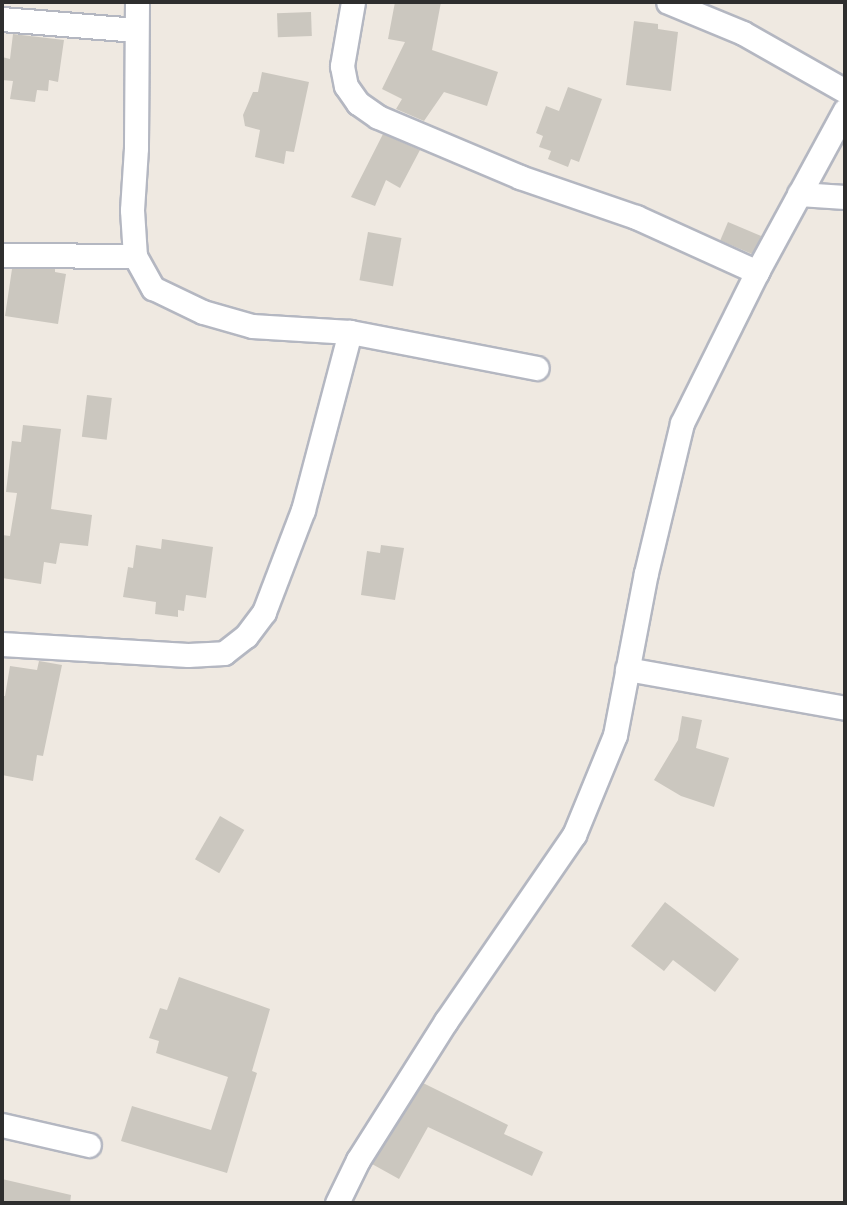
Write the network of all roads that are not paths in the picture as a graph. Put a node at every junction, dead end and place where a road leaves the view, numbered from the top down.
1 (136, 2) edge
2 (353, 2) edge
3 (668, 2) edge
4 (2, 19) edge
5 (136, 30) junction
6 (845, 91) edge
7 (845, 110) edge
8 (799, 194) junction
9 (845, 197) edge
10 (2, 255) edge
11 (135, 256) junction
12 (757, 272) junction
13 (350, 332) junction
14 (537, 368) dead end
15 (2, 644) edge
16 (627, 669) junction
17 (845, 708) edge
18 (2, 1125) edge
19 (89, 1144) dead end
20 (337, 1203) edge

1 - 5 street
2 - 12 street
3 - 6 street
4 - 5 street
5 - 11 street
7 - 8 street
8 - 9 street
8 - 12 street
10 - 11 street
11 - 13 street
12 - 16 street
13 - 14 street
13 - 15 street
16 - 17 street
16 - 20 street
18 - 19 street

